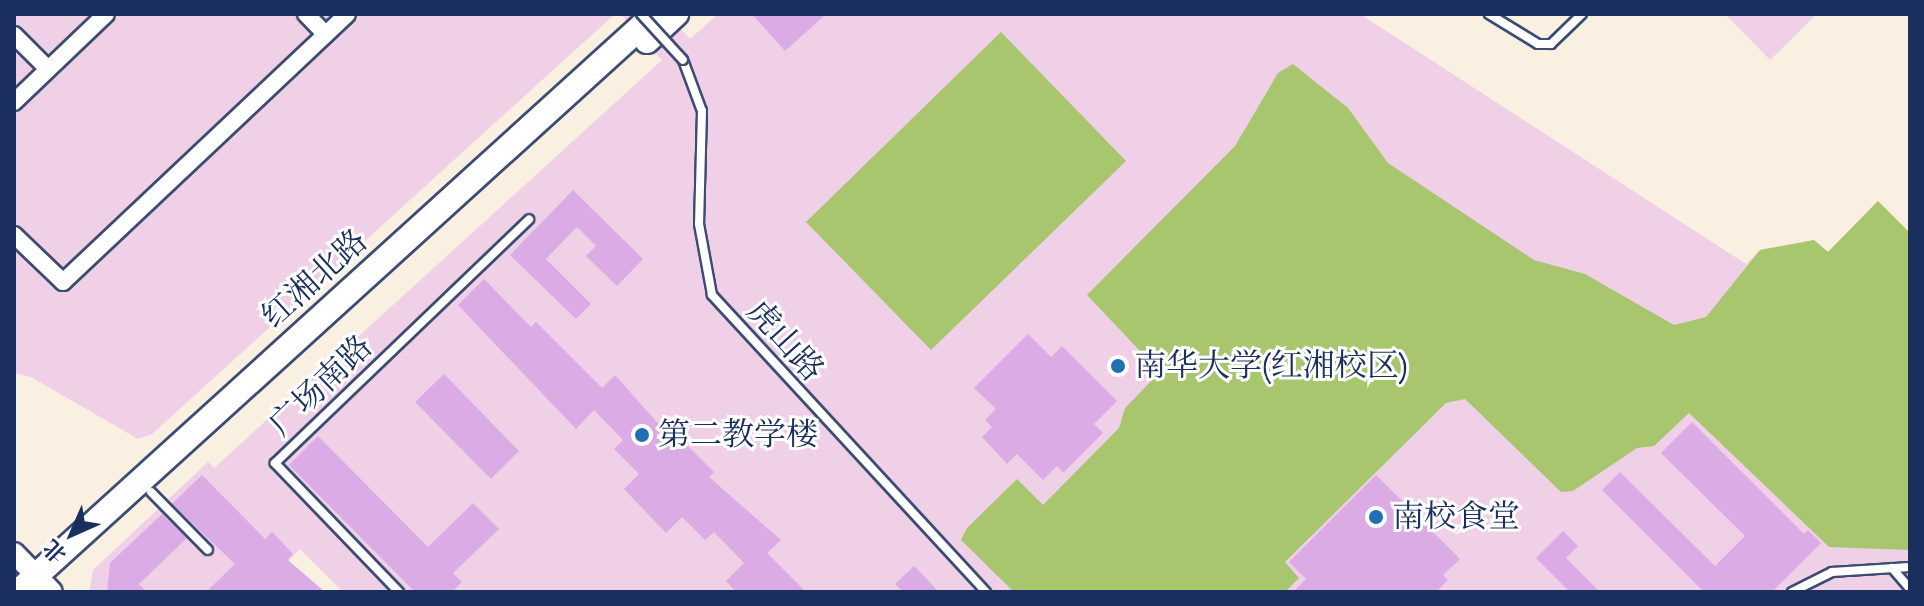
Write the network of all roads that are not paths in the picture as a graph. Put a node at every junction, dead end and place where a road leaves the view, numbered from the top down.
1 (106, 14) edge
2 (306, 14) edge
3 (347, 14) edge
4 (641, 14) edge
5 (655, 14) edge
6 (676, 14) edge
7 (1489, 14) edge
8 (1582, 14) edge
9 (325, 34) junction
10 (14, 35) edge
11 (48, 69) junction
12 (14, 102) edge
13 (529, 219) dead end
14 (14, 235) edge
15 (151, 492) junction
16 (208, 550) dead end
17 (14, 553) edge
18 (1910, 567) edge
19 (1892, 568) junction
20 (33, 586) edge
21 (1910, 589) edge
22 (399, 592) edge
23 (986, 592) edge
24 (1792, 592) edge

1 - 11 street
2 - 9 street
3 - 9 street
4 - 23 lane, 虎山路, bridge
5 - 20 main road, 红湘北路
6 - 15 main road, 红湘北路
7 - 8 lane
9 - 14 street
10 - 11 street
11 - 12 street
13 - 22 lane, 广场南路
15 - 16 lane
15 - 20 main road, 红湘北路
17 - 20 street
18 - 19 lane
19 - 21 lane
19 - 24 lane

